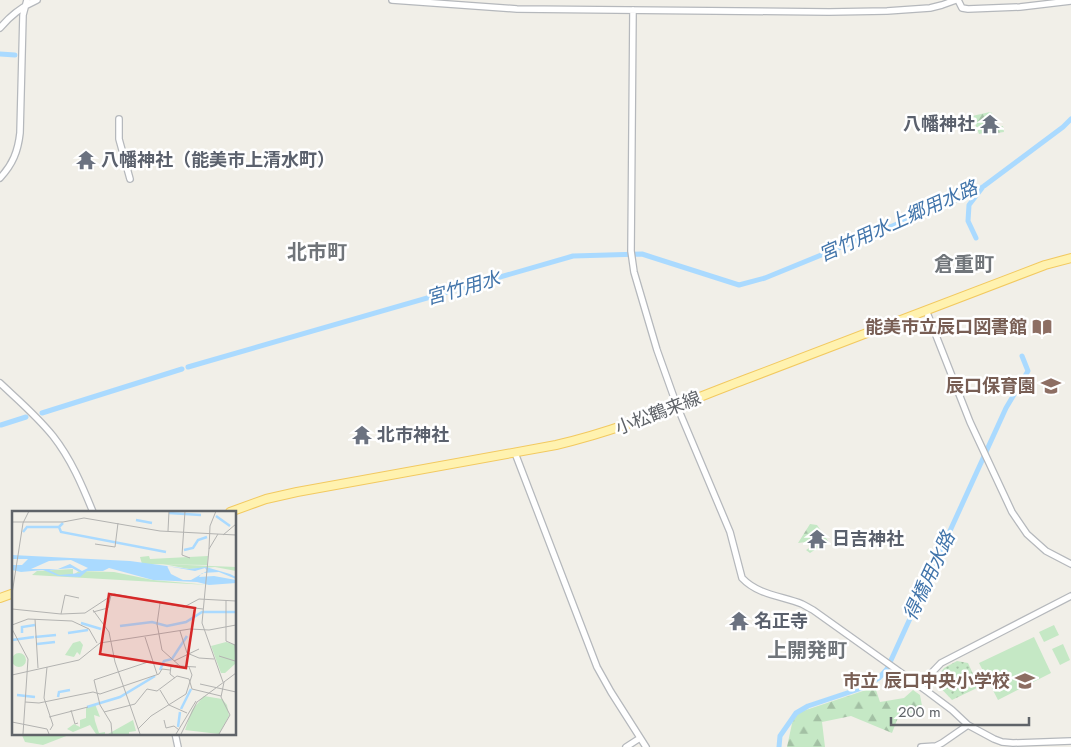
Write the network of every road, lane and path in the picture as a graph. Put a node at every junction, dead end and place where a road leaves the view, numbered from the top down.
1 (37, 0) edge
2 (392, 0) edge
3 (957, 0) edge
4 (1071, 0) edge
5 (26, 2) edge
6 (633, 10) junction
7 (0, 28) edge
8 (119, 119) dead end
9 (0, 178) edge
10 (130, 179) dead end
11 (1071, 258) edge
12 (926, 310) junction
13 (0, 383) edge
14 (676, 406) junction
15 (515, 453) junction
16 (93, 511) edge
17 (233, 511) edge
18 (1071, 564) edge
19 (12, 594) edge
20 (1071, 596) edge
21 (0, 598) edge
22 (919, 686) junction
23 (968, 725) junction
24 (175, 734) edge
25 (640, 738) junction
26 (1071, 741) edge
27 (178, 747) edge
28 (626, 747) edge
29 (646, 747) edge
30 (921, 747) edge

1 - 5 street
2 - 6 street
3 - 4 street
3 - 6 street
5 - 7 street
5 - 9 street
6 - 14 street
8 - 10 street
11 - 12 main road, 小松鶴来線
12 - 14 main road, 小松鶴来線
12 - 18 street
13 - 16 street
14 - 15 main road, 小松鶴来線
14 - 22 street
15 - 17 main road, 小松鶴来線
15 - 25 street
19 - 21 main road
20 - 22 street
22 - 23 street
23 - 26 street
23 - 30 street
24 - 27 street
25 - 28 street
25 - 29 street

